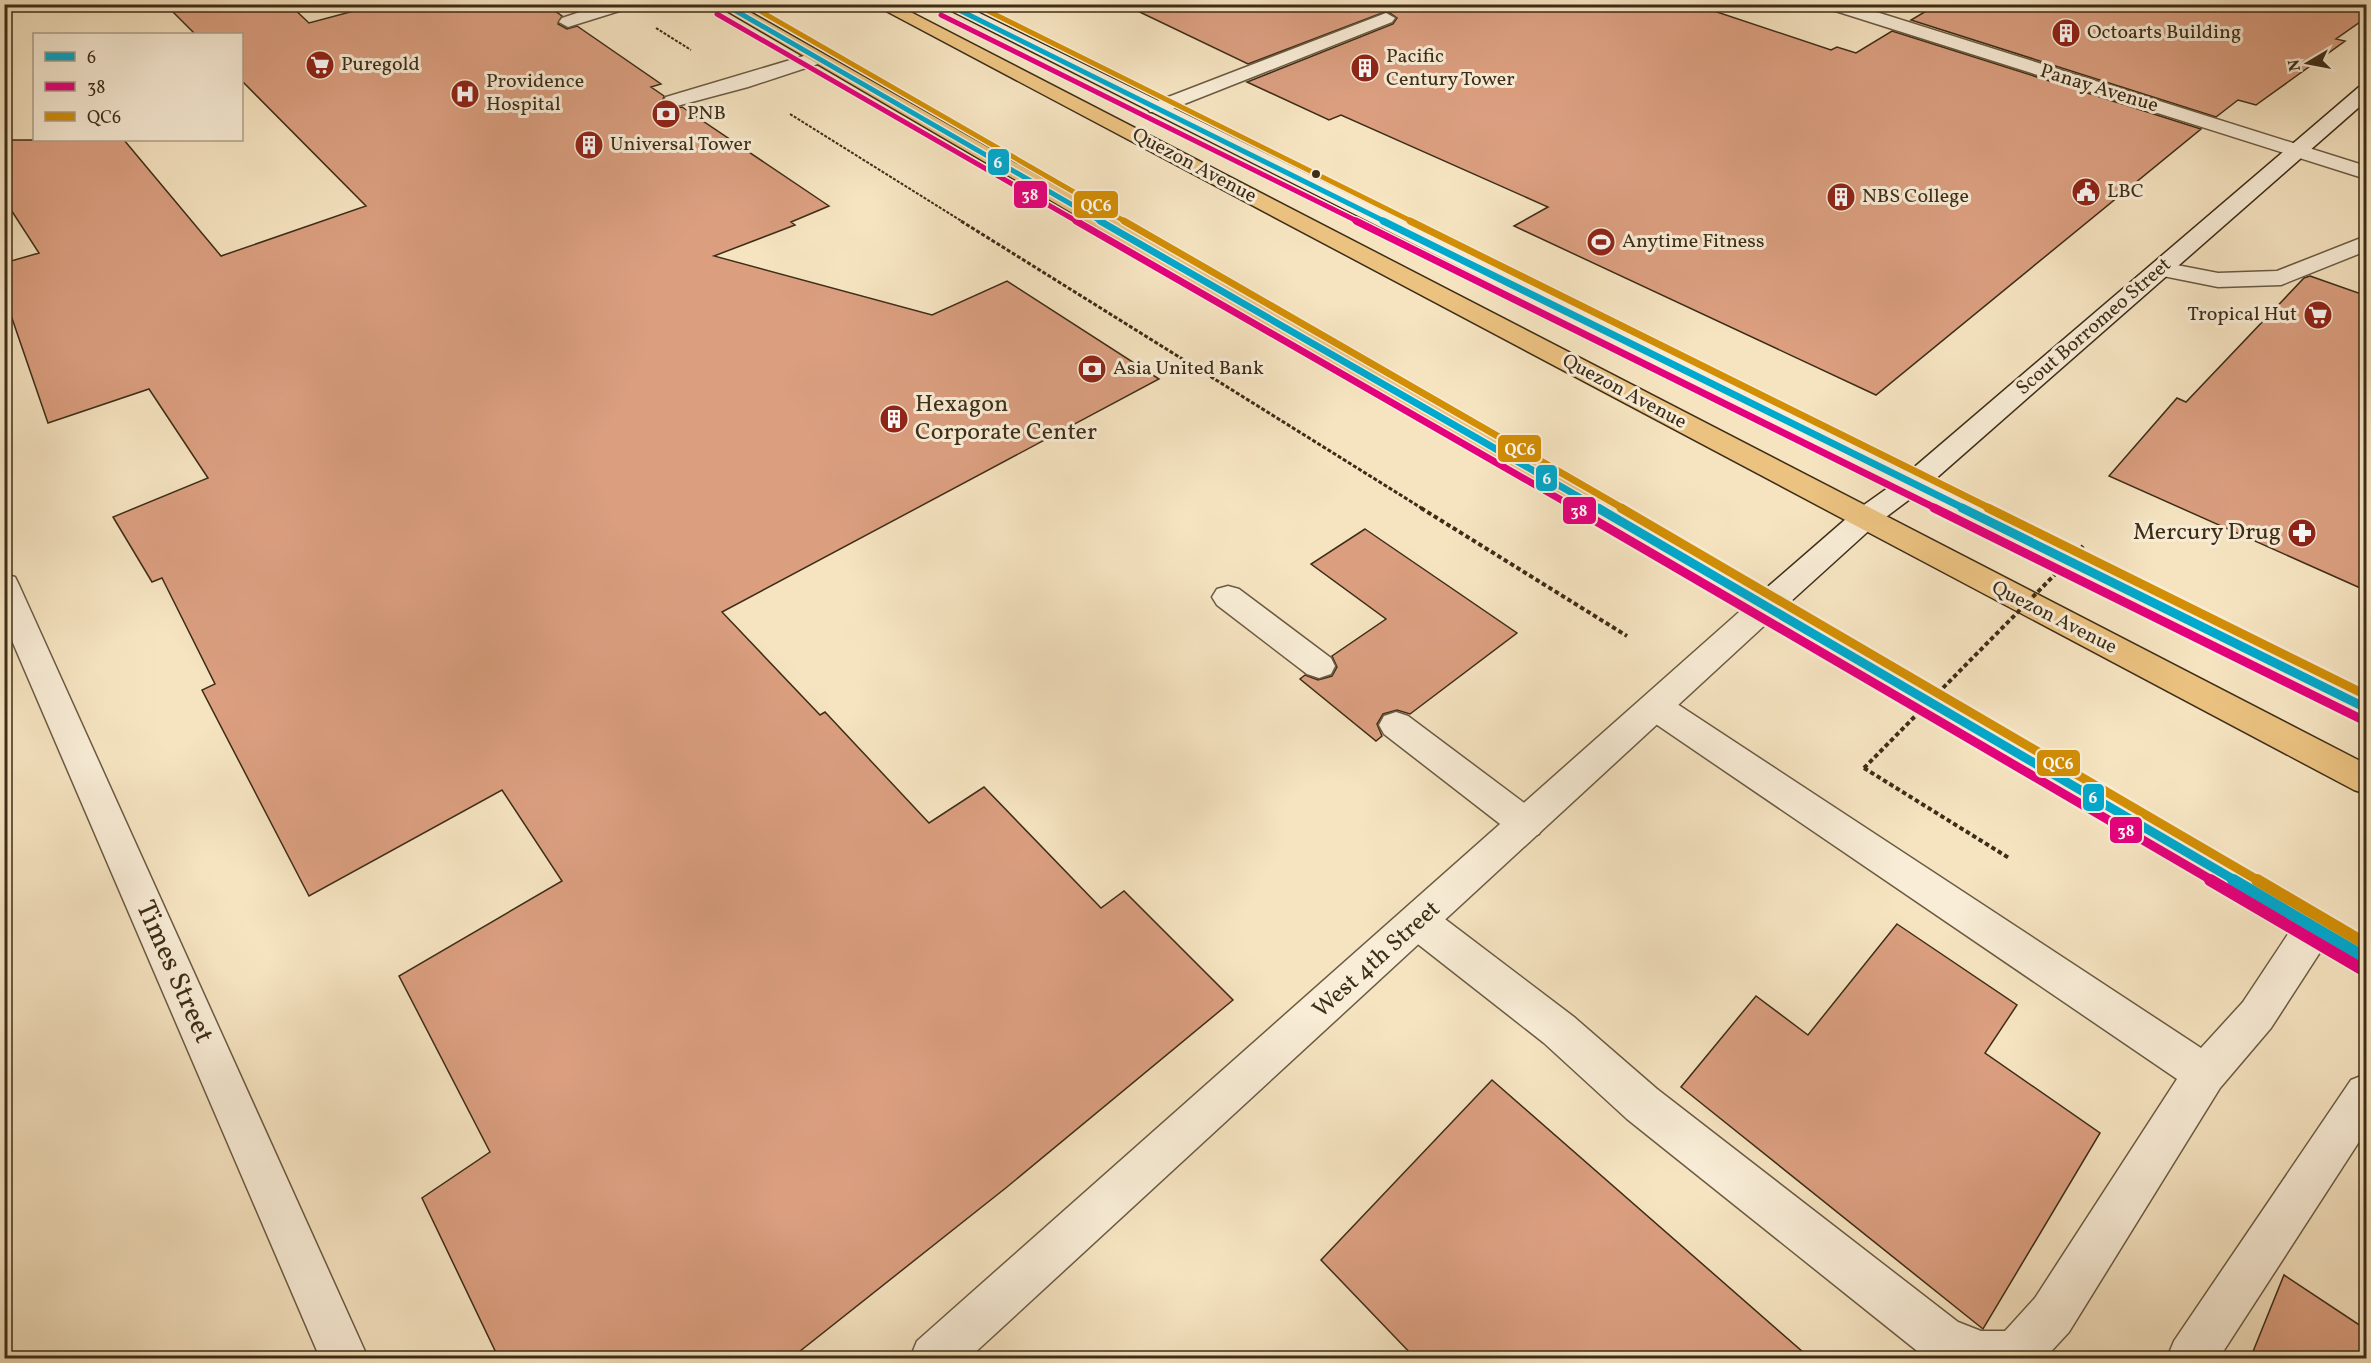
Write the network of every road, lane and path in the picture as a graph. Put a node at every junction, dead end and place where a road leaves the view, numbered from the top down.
1 (723, 4) edge
2 (881, 4) edge
3 (946, 4) edge
4 (1832, 4) edge
5 (621, 5) edge
6 (1386, 18) dead end
7 (568, 22) dead end
8 (817, 58) junction
9 (741, 83) junction
10 (2367, 91) edge
11 (673, 101) dead end
12 (1157, 108) junction
13 (2296, 151) junction
14 (2367, 173) edge
15 (2367, 243) edge
16 (2161, 269) junction
17 (1914, 483) junction
18 (1864, 519) junction
19 (2084, 545) dead end
20 (1819, 560) joint
21 (4, 585) edge
22 (1228, 597) dead end
23 (1767, 604) junction
24 (1627, 636) dead end
25 (1319, 666) dead end
26 (1656, 707) junction
27 (2367, 708) edge
28 (1396, 725) dead end
29 (2367, 780) edge
30 (1526, 824) junction
31 (2009, 858) dead end
32 (1419, 922) junction
33 (2314, 928) junction
34 (2367, 958) edge
35 (2205, 1074) junction
36 (2367, 1094) edge
37 (344, 1359) edge
38 (934, 1359) edge
39 (2191, 1359) edge

1 - 8 main road
2 - 18 main road, Quezon Avenue
3 - 12 street, Quezon Avenue
4 - 13 street, Panay Avenue
5 - 7 street
5 - 9 path
6 - 12 street
8 - 9 street
8 - 23 main road
9 - 11 street
9 - 24 path
10 - 13 street, Scout Borromeo Street
12 - 17 street, Quezon Avenue
13 - 14 street, Panay Avenue
13 - 16 street, Scout Borromeo Street
15 - 16 street
16 - 17 street, Scout Borromeo Street
17 - 18 street, Scout Borromeo Street
17 - 27 street, Quezon Avenue
18 - 20 street, Scout Borromeo Street
18 - 29 main road, Quezon Avenue
19 - 31 path, bridge
20 - 23 street, West 4th Street
21 - 37 street, Times Street
22 - 25 street
23 - 26 street, West 4th Street
23 - 33 main road
26 - 30 street, West 4th Street
26 - 35 street
28 - 30 street
30 - 32 street, West 4th Street
32 - 35 street
32 - 38 street, West 4th Street
33 - 34 main road
33 - 35 street
36 - 39 street

